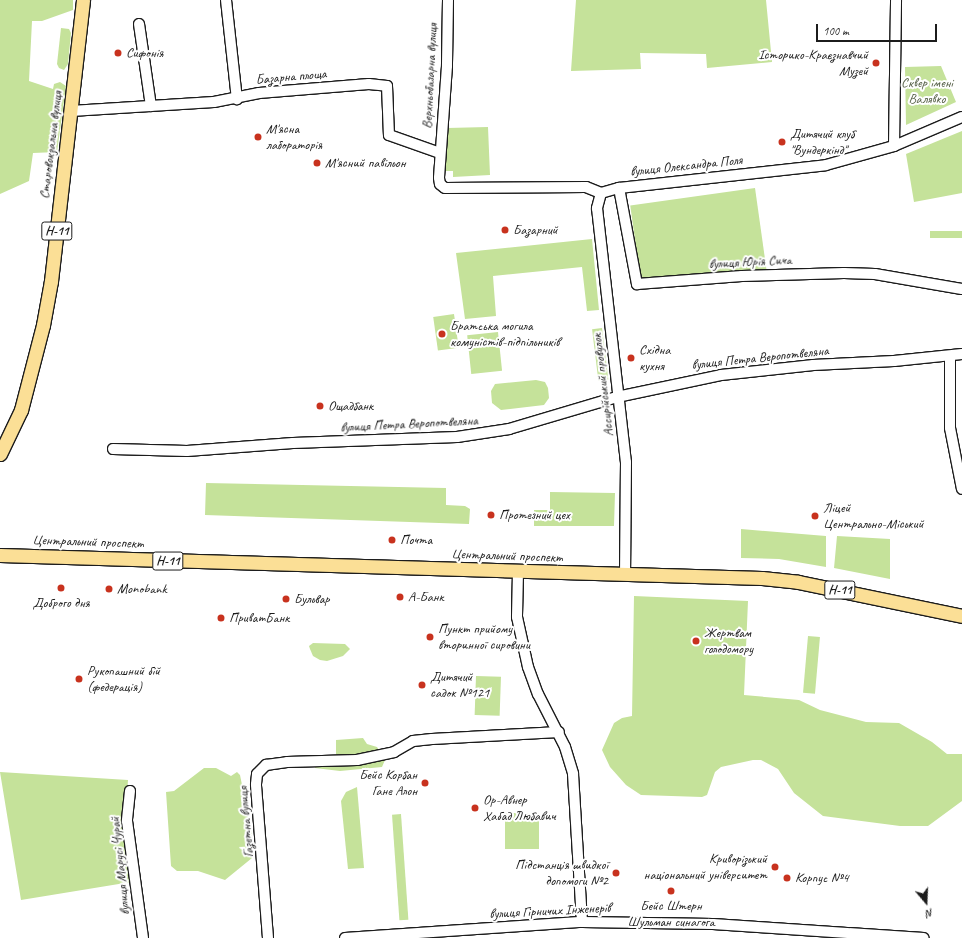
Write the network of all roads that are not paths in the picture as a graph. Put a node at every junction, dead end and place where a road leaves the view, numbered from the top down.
1 (83, 0) edge
2 (226, 0) edge
3 (448, 0) edge
4 (896, 0) edge
5 (139, 24) dead end
6 (237, 99) junction
7 (151, 106) junction
8 (71, 111) junction
9 (962, 117) edge
10 (894, 146) junction
11 (440, 153) junction
12 (619, 188) junction
13 (601, 193) junction
14 (962, 289) edge
15 (962, 354) edge
16 (950, 356) junction
17 (617, 398) junction
18 (113, 449) dead end
19 (0, 454) edge
20 (962, 489) edge
21 (0, 555) edge
22 (518, 572) junction
23 (625, 575) junction
24 (962, 616) edge
25 (558, 732) junction
26 (130, 791) dead end
27 (582, 922) junction
28 (427, 935) edge
29 (143, 938) edge
30 (268, 938) edge
31 (345, 938) edge
32 (924, 938) edge

1 - 8 main road, Старовокзальна вулиця / Н-11
2 - 6 street
3 - 11 street, Верхньобазарна вулиця
4 - 10 street
5 - 7 street
6 - 7 street, Базарна площа
6 - 11 street, Базарна площа
7 - 8 street, Базарна площа
8 - 19 main road, Старовокзальна вулиця / Н-11
9 - 10 street, вулиця Олександра Поля
10 - 12 street, вулиця Олександра Поля
11 - 13 street
12 - 13 street, вулиця Олександра Поля
12 - 14 street, вулиця Юрія Сича
13 - 17 street, Ассирійський провулок
15 - 16 street, вулиця Петра Веропотвеляна
16 - 17 street, вулиця Петра Веропотвеляна
16 - 20 street
17 - 18 street, вулиця Петра Веропотвеляна
17 - 23 street, Ассирійський провулок
21 - 22 main road, Центральний проспект / Н-11
22 - 23 main road, Центральний проспект / Н-11
22 - 25 street
23 - 24 main road, Центральний проспект / Н-11
25 - 27 street
25 - 30 street, Газетна вулиця
26 - 29 street, вулиця Марусі Чурай
27 - 28 street, вулиця Гірничих Інженерів
27 - 32 street, вулиця Гірничих Інженерів
28 - 31 street, вулиця Гірничих Інженерів

